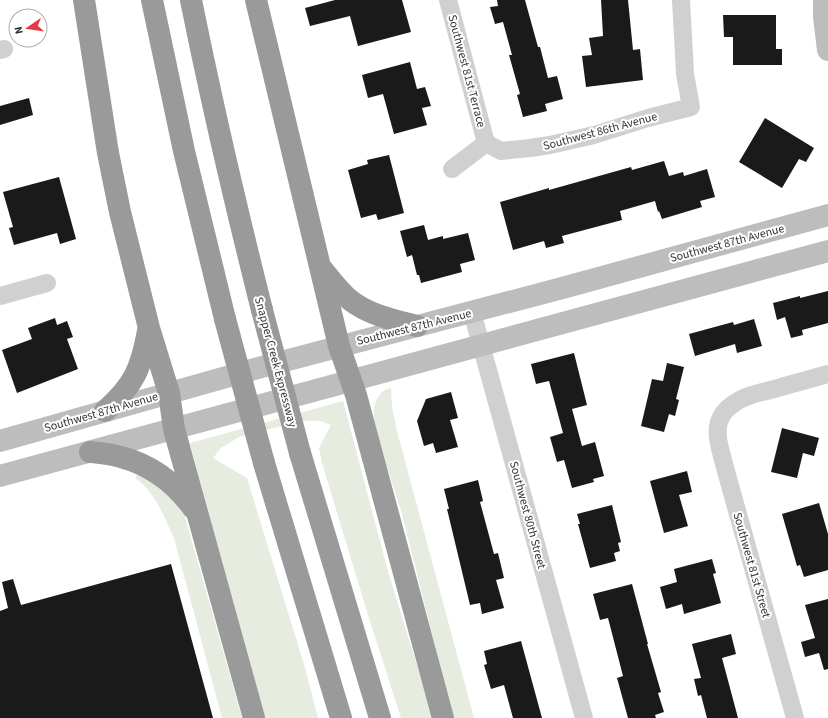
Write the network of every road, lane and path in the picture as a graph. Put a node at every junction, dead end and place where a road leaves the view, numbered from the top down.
1 (84, 0) edge
2 (152, 0) edge
3 (191, 0) edge
4 (256, 0) edge
5 (448, 0) edge
6 (681, 0) edge
7 (824, 0) edge
8 (828, 50) edge
9 (486, 143) junction
10 (452, 168) dead end
11 (828, 215) edge
12 (828, 251) edge
13 (321, 268) junction
14 (47, 282) dead end
15 (0, 296) edge
16 (472, 312) junction
17 (417, 326) junction
18 (149, 328) junction
19 (339, 346) junction
20 (481, 346) junction
21 (828, 374) edge
22 (352, 381) junction
23 (168, 393) junction
24 (105, 411) junction
25 (174, 429) junction
26 (0, 441) edge
27 (90, 452) junction
28 (0, 476) edge
29 (197, 513) junction
30 (254, 718) edge
31 (341, 718) edge
32 (380, 718) edge
33 (443, 718) edge
34 (584, 718) edge
35 (795, 718) edge

1 - 18 highway
2 - 31 highway, bridge
3 - 32 highway, Snapper Creek Expressway, bridge
4 - 13 highway
5 - 9 street, Southwest 81st Terrace
6 - 9 street, Southwest 86th Avenue
7 - 8 main road
9 - 10 street
11 - 16 main road, Southwest 87th Avenue
12 - 20 main road
13 - 17 highway
13 - 19 highway
14 - 15 street
16 - 17 main road, Southwest 87th Avenue
16 - 20 street, Southwest 80th Street
17 - 19 main road, Southwest 87th Avenue
18 - 23 highway
18 - 24 highway
19 - 22 highway
19 - 23 main road, Southwest 87th Avenue
20 - 22 main road
20 - 34 street, Southwest 80th Street
21 - 35 street, Southwest 81st Street
22 - 25 main road
22 - 33 highway
23 - 24 main road, Southwest 87th Avenue
23 - 25 highway
24 - 26 main road, Southwest 87th Avenue
25 - 27 main road
25 - 29 highway
27 - 28 main road
27 - 29 highway
29 - 30 highway

